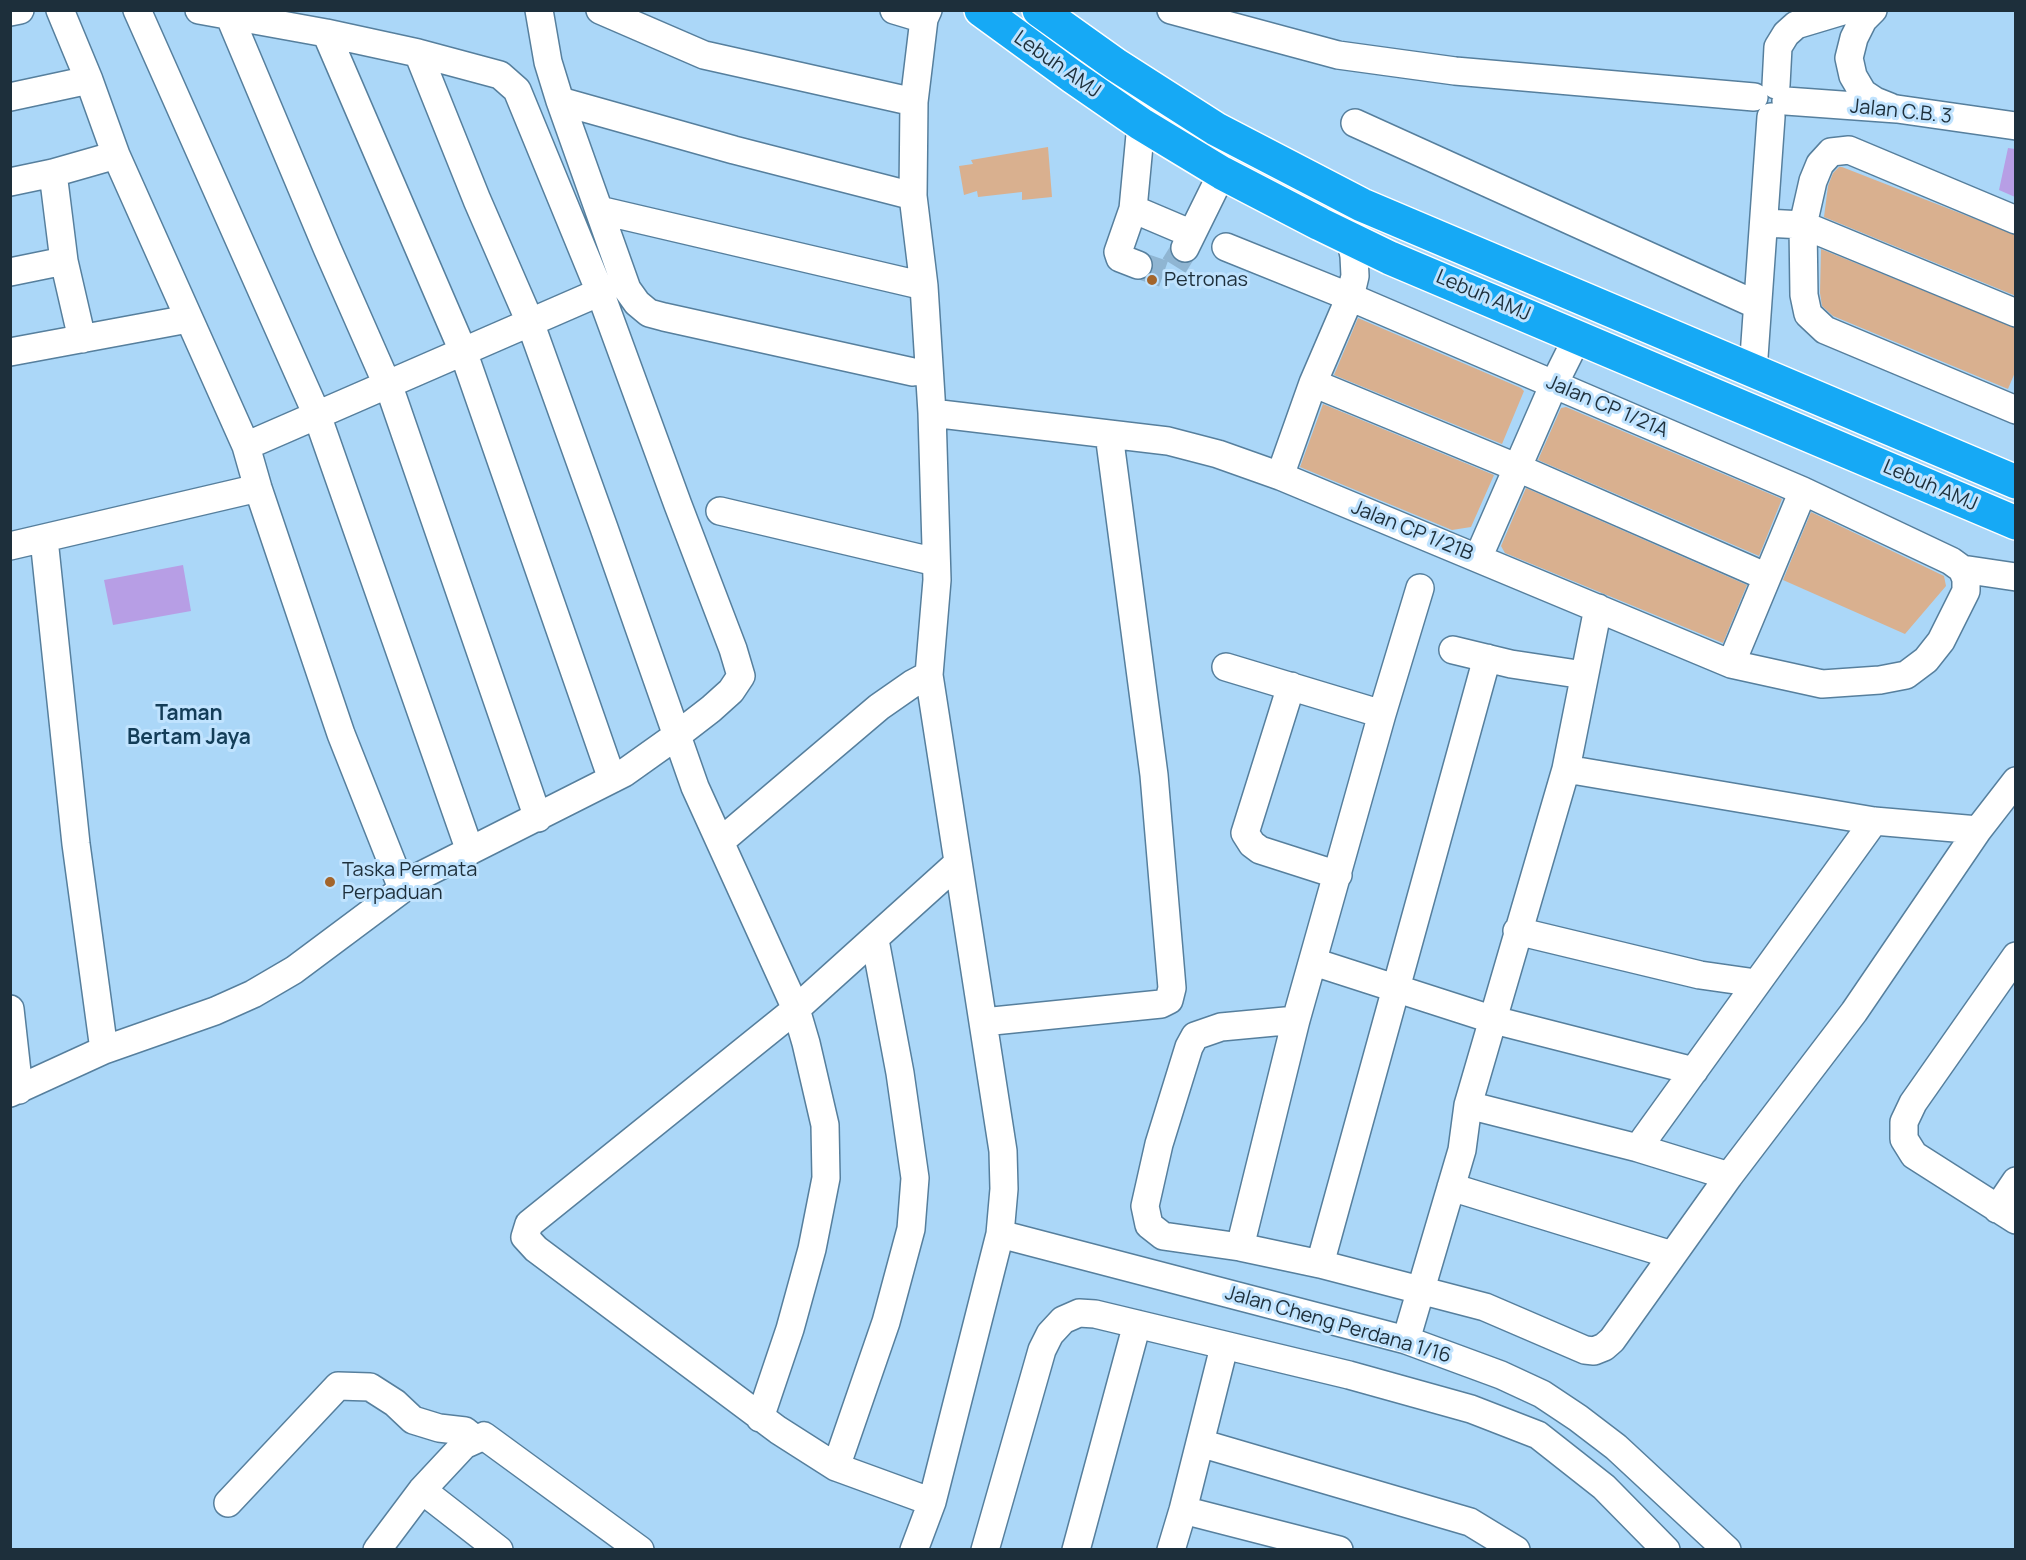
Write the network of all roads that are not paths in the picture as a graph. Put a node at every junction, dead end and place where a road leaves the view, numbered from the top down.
1 (20, 10) edge
2 (60, 10) edge
3 (137, 10) edge
4 (199, 10) edge
5 (539, 10) edge
6 (600, 10) edge
7 (894, 10) edge
8 (981, 10) edge
9 (1038, 10) edge
10 (1171, 10) edge
11 (1846, 10) edge
12 (1873, 10) edge
13 (10, 12) edge
14 (229, 15) junction
15 (926, 15) edge
16 (326, 33) junction
17 (418, 53) junction
18 (89, 80) junction
19 (10, 97) edge
20 (1772, 100) junction
21 (560, 101) junction
22 (914, 102) junction
23 (1897, 109) junction
24 (1354, 123) dead end
25 (1141, 124) junction
26 (2016, 126) edge
27 (116, 155) junction
28 (53, 173) junction
29 (1222, 173) junction
30 (10, 182) edge
31 (913, 196) junction
32 (1133, 209) junction
33 (599, 210) junction
34 (2016, 220) edge
35 (1765, 223) junction
36 (1803, 225) junction
37 (1350, 237) junction
38 (1226, 247) dead end
39 (64, 261) junction
40 (1138, 265) tunnel mouth
41 (10, 272) edge
42 (924, 286) junction
43 (600, 292) junction
44 (1350, 297) junction
45 (1757, 305) junction
46 (2016, 313) edge
47 (188, 319) junction
48 (530, 322) junction
49 (1578, 336) junction
50 (82, 339) junction
51 (463, 351) junction
52 (10, 352) edge
53 (1753, 371) junction
54 (913, 372) dead end
55 (1313, 383) junction
56 (1554, 384) junction
57 (387, 385) junction
58 (2016, 410) edge
59 (932, 413) junction
60 (317, 415) junction
61 (1110, 434) junction
62 (246, 446) junction
63 (1518, 468) junction
64 (1280, 476) junction
65 (2016, 482) edge
66 (258, 488) junction
67 (1803, 491) junction
68 (720, 511) dead end
69 (2016, 523) edge
70 (44, 539) junction
71 (10, 546) edge
72 (1478, 558) junction
73 (936, 562) junction
74 (2016, 577) edge
75 (1767, 578) junction
76 (1964, 580) junction
77 (1420, 588) dead end
78 (1598, 608) junction
79 (1453, 650) dead end
80 (1487, 658) junction
81 (1731, 664) junction
82 (1226, 667) dead end
83 (929, 675) junction
84 (1584, 675) junction
85 (1291, 686) junction
86 (1382, 714) junction
87 (676, 736) junction
88 (1566, 769) junction
89 (612, 779) junction
90 (2016, 781) edge
91 (538, 818) junction
92 (1874, 821) junction
93 (1978, 830) junction
94 (721, 841) junction
95 (470, 851) junction
96 (958, 863) junction
97 (1338, 875) junction
98 (402, 888) junction
99 (1517, 931) junction
100 (875, 940) junction
101 (2016, 956) edge
102 (1314, 962) junction
103 (1756, 983) junction
104 (1396, 988) junction
105 (10, 1009) edge
106 (796, 1009) junction
107 (1296, 1020) junction
108 (1494, 1020) junction
109 (983, 1022) junction
110 (104, 1050) junction
111 (1694, 1071) junction
112 (15, 1091) edge
113 (1468, 1105) junction
114 (1638, 1148) junction
115 (1729, 1176) junction
116 (2016, 1181) edge
117 (1451, 1186) junction
118 (2006, 1214) edge
119 (1000, 1234) junction
120 (1240, 1247) junction
121 (1672, 1254) junction
122 (1320, 1264) junction
123 (1421, 1290) junction
124 (1137, 1324) junction
125 (1406, 1341) junction
126 (1224, 1347) junction
127 (760, 1418) junction
128 (475, 1439) junction
129 (1200, 1443) junction
130 (836, 1467) junction
131 (422, 1490) junction
132 (932, 1502) junction
133 (228, 1503) dead end
134 (1183, 1510) junction
135 (377, 1550) edge
136 (499, 1550) edge
137 (640, 1550) edge
138 (914, 1550) edge
139 (985, 1550) edge
140 (1076, 1550) edge
141 (1171, 1550) edge
142 (1339, 1550) edge
143 (1516, 1550) edge
144 (1666, 1550) edge
145 (1727, 1550) edge

1 - 13 street
2 - 18 street
3 - 60 street
4 - 14 street
5 - 21 street
6 - 22 street
7 - 15 street
8 - 25 highway, Lebuh AMJ
9 - 53 highway, Lebuh AMJ
10 - 20 street, Jalan C.B. 3
11 - 20 street
12 - 23 street
14 - 16 street
14 - 57 street
15 - 22 street
16 - 17 street
16 - 51 street
17 - 43 street
17 - 48 street
18 - 19 street
18 - 27 street
20 - 23 street, Jalan C.B. 3
20 - 35 street
21 - 31 street
21 - 33 street
22 - 31 street
23 - 26 street, Jalan C.B. 3
24 - 45 street
25 - 29 highway, Lebuh AMJ
25 - 32 street
27 - 28 street
27 - 47 street
28 - 30 street
28 - 39 street
29 - 32 street
29 - 37 highway, Lebuh AMJ
31 - 42 street
32 - 40 street
33 - 42 street
33 - 54 street
34 - 36 street
35 - 36 street
35 - 45 street
36 - 46 street
36 - 58 street
37 - 44 street
37 - 49 highway, Lebuh AMJ
38 - 44 street, Jalan CP 1/21A
39 - 41 street
39 - 50 street
42 - 59 street
43 - 48 street
43 - 87 street
44 - 55 street
44 - 56 street, Jalan CP 1/21A
45 - 53 street
47 - 50 street
47 - 62 street
48 - 51 street
48 - 87 street
49 - 56 street
49 - 69 highway, Lebuh AMJ
50 - 52 street
51 - 57 street
51 - 89 street
53 - 65 highway, Lebuh AMJ
55 - 63 street
55 - 64 street
56 - 63 street
56 - 67 street, Jalan CP 1/21A
57 - 60 street
57 - 91 street
59 - 61 street, Jalan CP 1/21B
59 - 73 street
60 - 62 street
60 - 95 street
61 - 64 street, Jalan CP 1/21B
61 - 109 street
62 - 66 street
63 - 72 street
63 - 75 street
64 - 72 street, Jalan CP 1/21B
66 - 70 street
66 - 98 street
67 - 75 street
67 - 76 street, Jalan CP 1/21A
68 - 73 street
70 - 71 street
70 - 110 street
72 - 78 street, Jalan CP 1/21B
73 - 83 street
74 - 76 street
75 - 81 street
76 - 81 street, Jalan CP 1/21B
77 - 86 street
78 - 81 street, Jalan CP 1/21B
78 - 84 street
79 - 80 street
80 - 84 street
80 - 104 street
82 - 85 street
83 - 94 street
83 - 96 street
84 - 88 street
85 - 86 street
85 - 97 street
86 - 97 street
87 - 89 street
87 - 94 street
88 - 92 street
88 - 99 street
89 - 91 street
90 - 93 street
91 - 95 street
92 - 93 street
92 - 103 street
93 - 115 street
94 - 106 street
95 - 98 street
96 - 100 street
96 - 109 street
97 - 102 street
98 - 110 street
99 - 103 street
99 - 108 street
100 - 106 street
100 - 130 street
101 - 118 street
102 - 104 street
102 - 107 street
103 - 111 street
104 - 108 street
104 - 122 street
105 - 112 street
106 - 127 street
106 - 127 street
107 - 120 street
107 - 120 street
108 - 111 street
108 - 113 street
109 - 119 street
110 - 112 street
111 - 114 street
113 - 114 street
113 - 117 street
114 - 115 street
115 - 121 street
116 - 118 street
117 - 121 street
117 - 123 street
119 - 125 street, Jalan Cheng Perdana 1/16
119 - 132 street
120 - 122 street
121 - 123 street
122 - 123 street
123 - 125 street
124 - 126 street
124 - 139 street
124 - 140 street
125 - 145 street, Jalan Cheng Perdana 1/16
126 - 129 street
126 - 144 street
127 - 130 street
128 - 131 street
128 - 133 street
128 - 137 street
129 - 134 street
129 - 143 street
130 - 132 street
131 - 135 street
131 - 136 street
132 - 138 street
134 - 141 street
134 - 142 street

